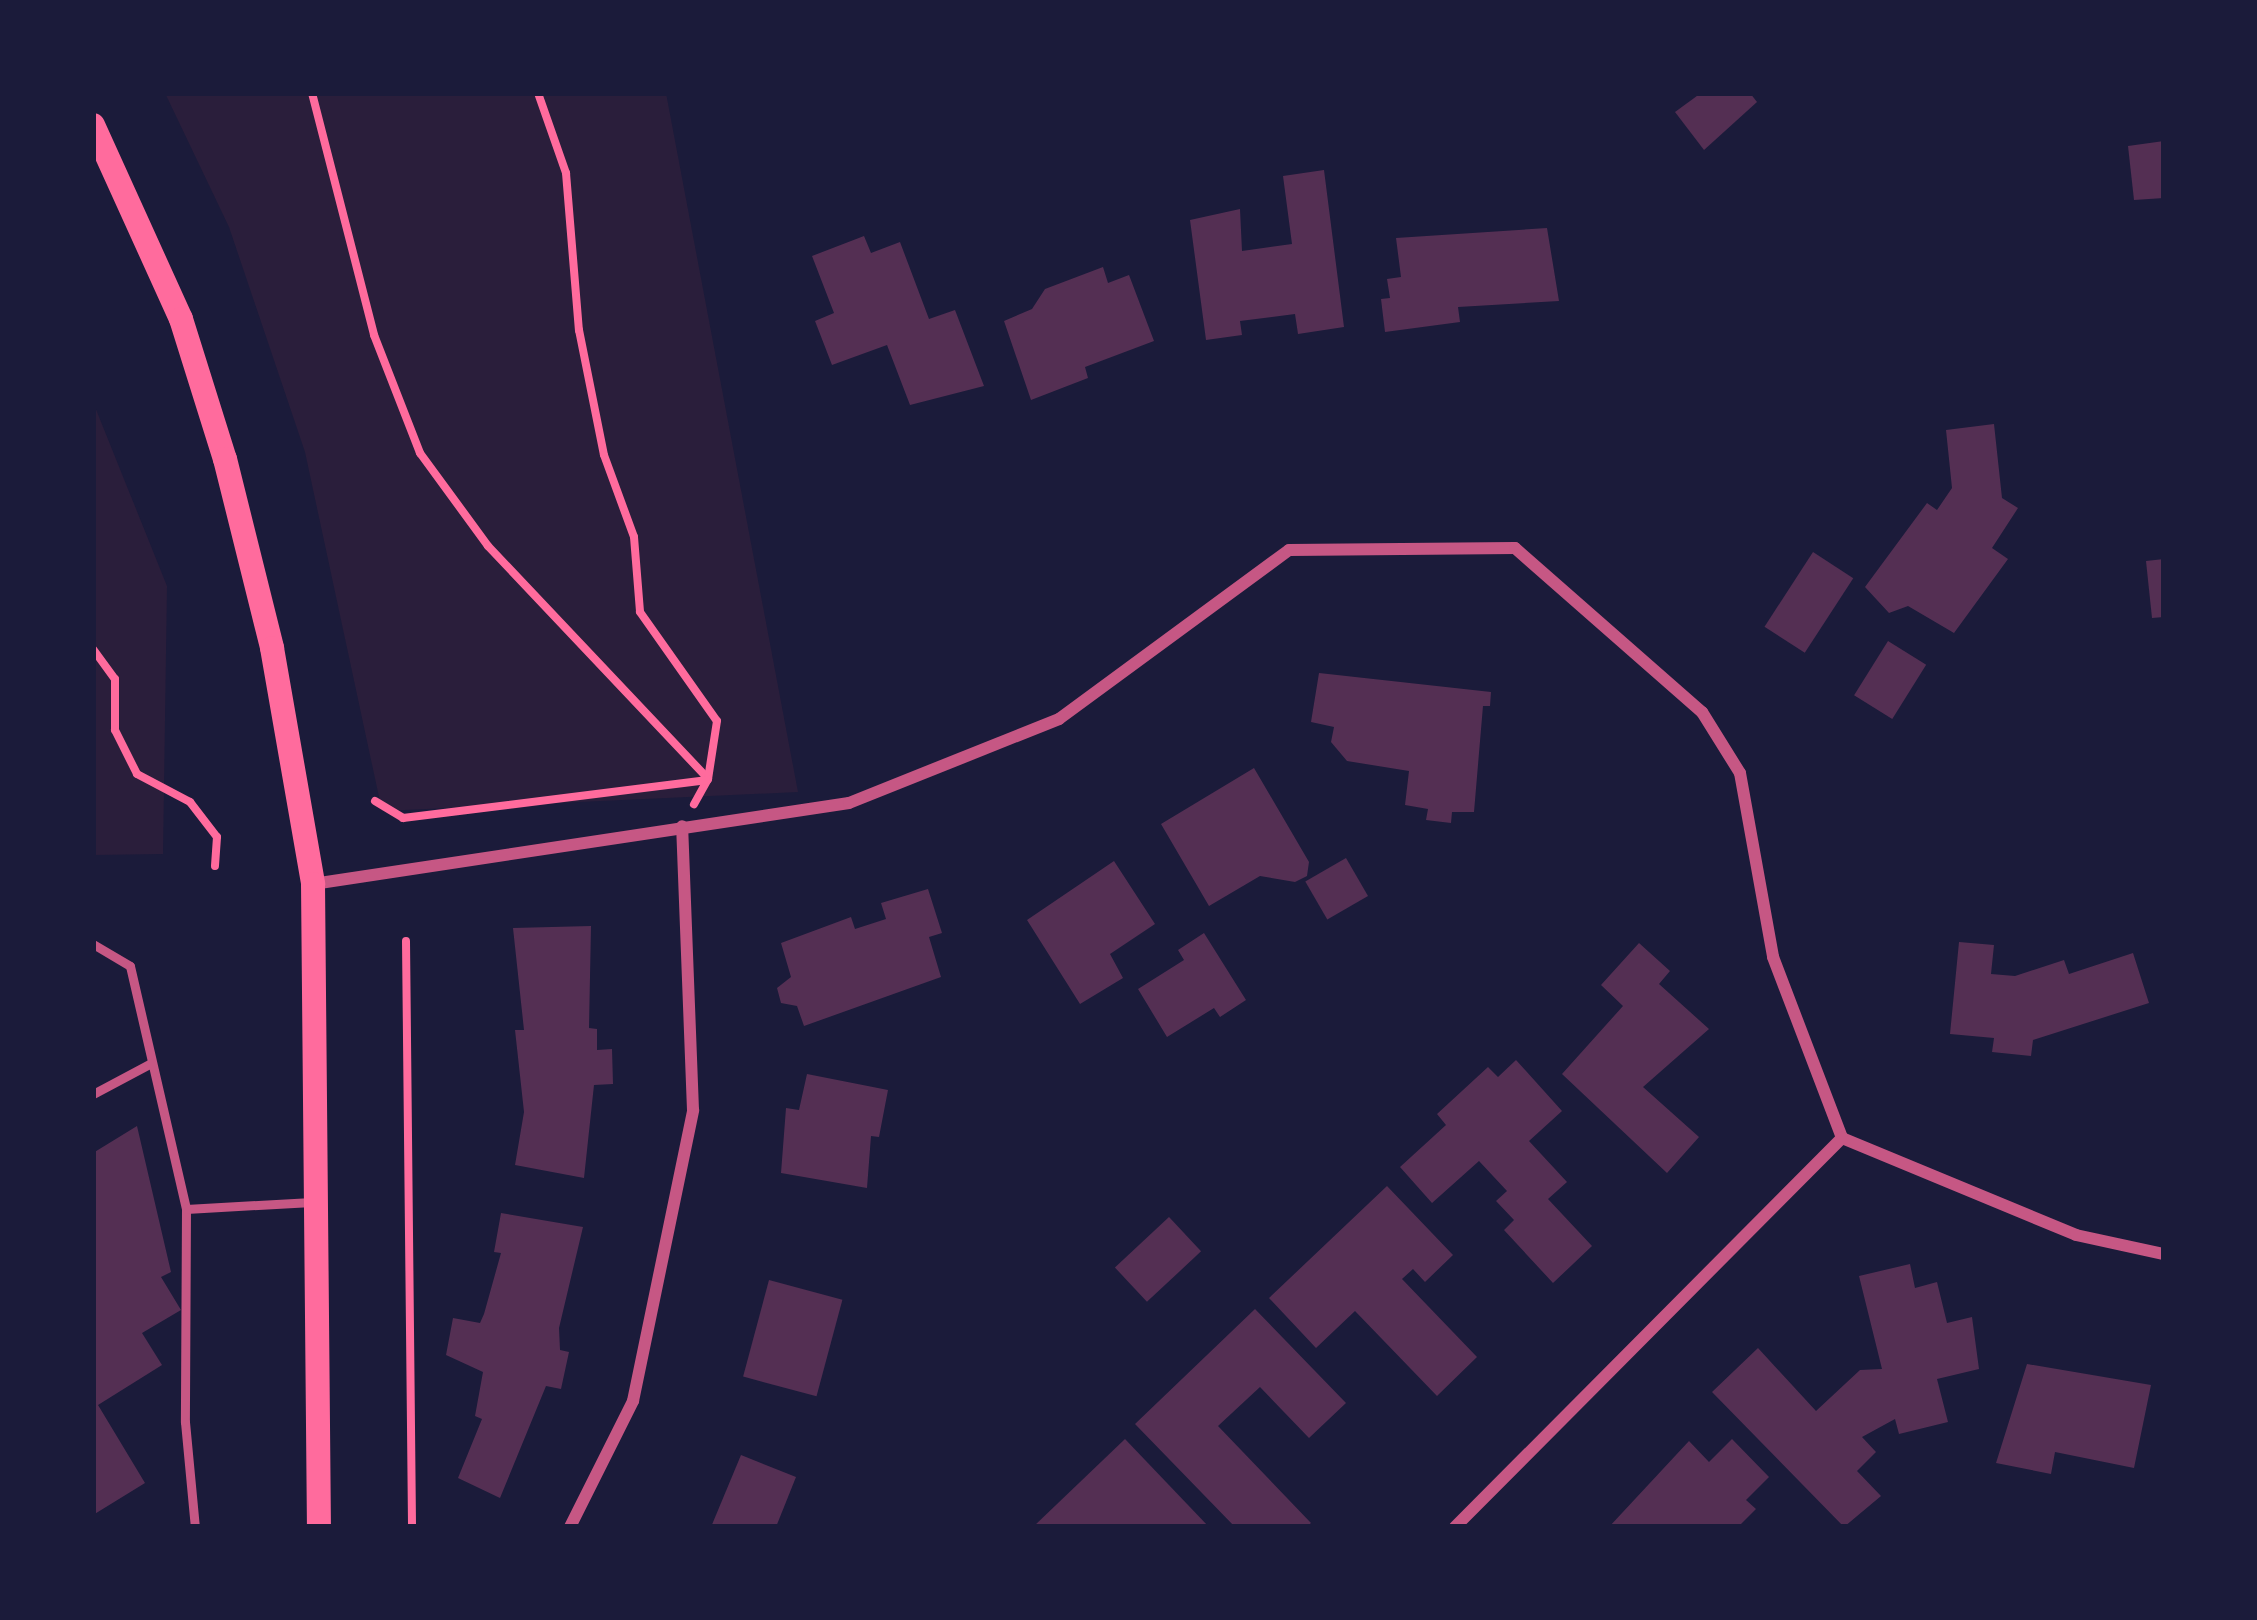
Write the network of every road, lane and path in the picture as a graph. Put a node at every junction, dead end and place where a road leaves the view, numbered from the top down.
1 (312, 93) edge
2 (538, 93) edge
3 (93, 125) edge
4 (93, 649) edge
5 (708, 779) junction
6 (375, 801) dead end
7 (682, 826) junction
8 (214, 866) dead end
9 (313, 884) junction
10 (406, 941) dead end
11 (93, 944) edge
12 (151, 1063) junction
13 (93, 1094) edge
14 (1842, 1138) junction
15 (316, 1202) junction
16 (186, 1209) junction
17 (2164, 1254) edge
18 (195, 1527) edge
19 (319, 1527) edge
20 (412, 1527) edge
21 (570, 1527) edge
22 (1455, 1527) edge

1 - 5 path
2 - 5 path
3 - 9 main road
4 - 8 path
5 - 6 path
5 - 7 path
7 - 9 street
7 - 14 street
7 - 21 street
9 - 15 main road
10 - 20 path
11 - 12 lane
12 - 13 lane
12 - 16 lane
14 - 17 street
14 - 22 street
15 - 16 lane
15 - 19 main road
16 - 18 lane

